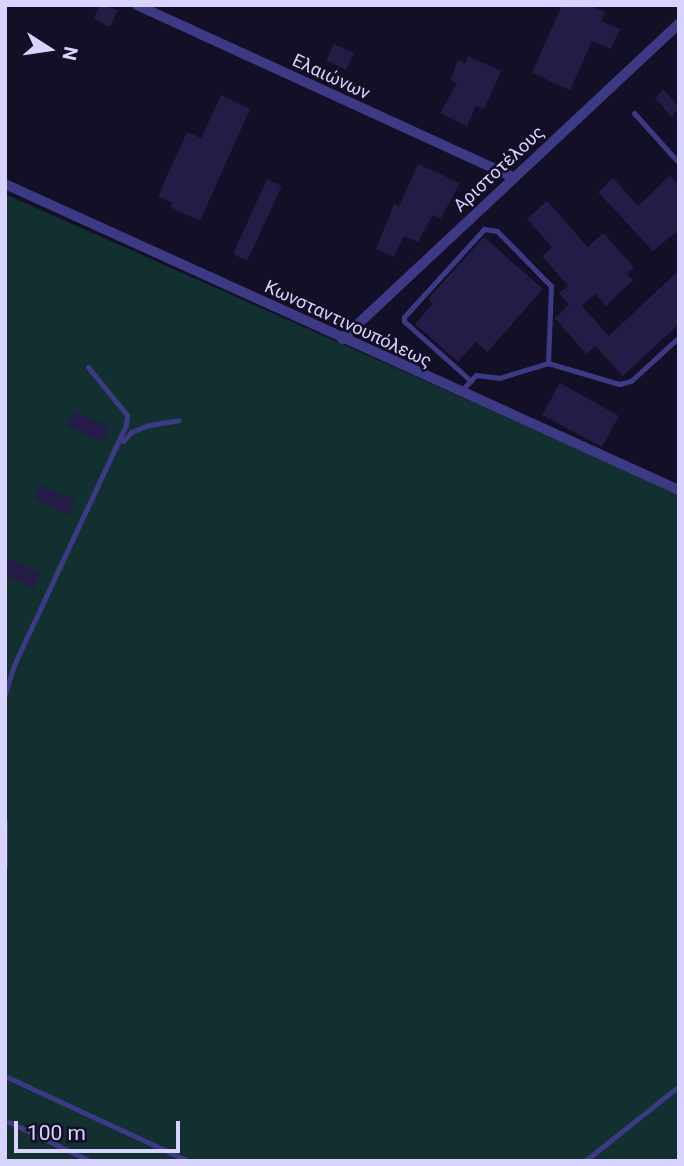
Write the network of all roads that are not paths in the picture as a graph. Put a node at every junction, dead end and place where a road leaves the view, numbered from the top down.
1 (137, 5) edge
2 (679, 24) edge
3 (634, 113) dead end
4 (679, 163) edge
5 (513, 177) junction
6 (5, 184) edge
7 (679, 337) edge
8 (342, 339) junction
9 (548, 363) junction
10 (88, 367) dead end
11 (471, 381) junction
12 (459, 393) junction
13 (179, 421) dead end
14 (120, 443) junction
15 (679, 490) edge
16 (5, 694) edge
17 (5, 822) edge
18 (5, 864) edge
19 (5, 1076) edge
20 (679, 1086) edge
21 (9, 1122) dead end
22 (90, 1161) edge
23 (188, 1161) edge
24 (585, 1161) edge

1 - 5 street, Ελαιώνων
2 - 5 street, Αριστοτέλους
3 - 4 lane
5 - 8 street, Αριστοτέλους
6 - 8 street, Κωνσταντινουπόλεως
7 - 9 lane
8 - 12 street, Κωνσταντινουπόλεως
9 - 11 lane
9 - 11 lane
10 - 14 lane
11 - 12 lane
12 - 15 street, Κωνσταντινουπόλεως
13 - 14 lane
14 - 16 lane
17 - 18 lane
19 - 23 lane
20 - 24 lane
21 - 22 lane

